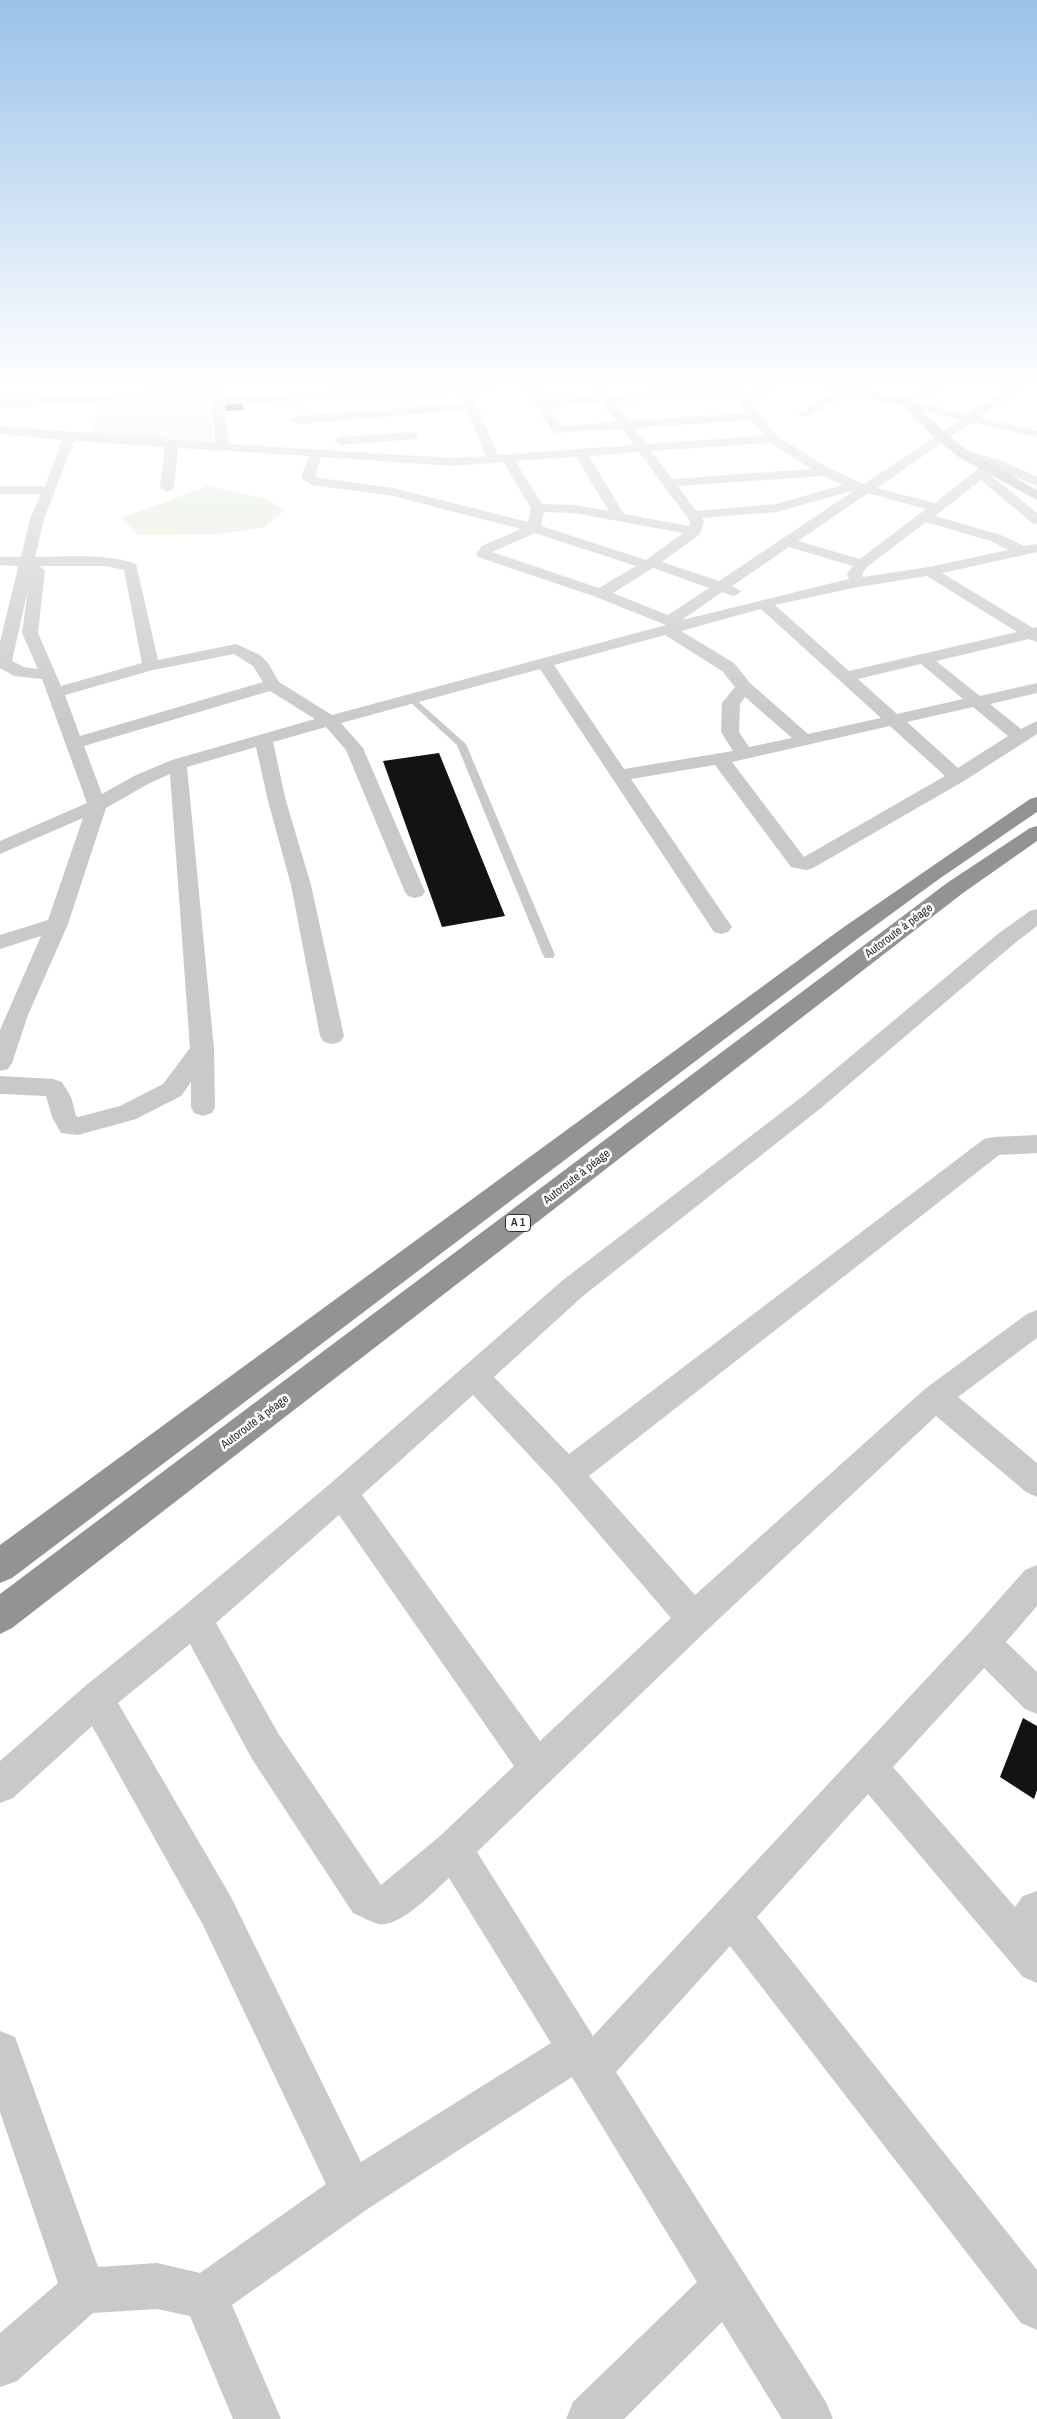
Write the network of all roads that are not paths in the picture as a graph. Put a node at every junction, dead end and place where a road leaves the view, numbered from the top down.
1 (46, 498) edge
2 (416, 498) edge
3 (530, 498) edge
4 (608, 498) edge
5 (679, 498) edge
6 (819, 498) edge
7 (846, 498) edge
8 (901, 498) edge
9 (948, 498) edge
10 (1016, 498) edge
11 (936, 507) junction
12 (538, 508) junction
13 (692, 515) junction
14 (924, 517) junction
15 (620, 518) junction
16 (1037, 520) edge
17 (642, 521) junction
18 (534, 528) junction
19 (695, 531) junction
20 (787, 542) junction
21 (599, 548) junction
22 (1030, 549) edge
23 (0, 561) edge
24 (649, 564) junction
25 (862, 564) junction
26 (24, 565) junction
27 (929, 571) junction
28 (858, 582) junction
29 (721, 586) junction
30 (601, 594) junction
31 (766, 603) junction
32 (673, 624) junction
33 (1035, 634) edge
34 (923, 658) junction
35 (544, 662) junction
36 (151, 666) junction
37 (846, 677) junction
38 (51, 684) junction
39 (272, 685) junction
40 (744, 686) junction
41 (1037, 688) edge
42 (413, 700) junction
43 (978, 703) junction
44 (893, 720) junction
45 (331, 722) junction
46 (1037, 726) edge
47 (1020, 736) junction
48 (262, 739) junction
49 (806, 741) junction
50 (74, 743) junction
51 (744, 754) junction
52 (720, 759) junction
53 (178, 764) junction
54 (618, 776) junction
55 (957, 777) junction
56 (1037, 803) edge
57 (97, 806) junction
58 (1037, 832) edge
59 (0, 848) edge
60 (415, 892) dead end
61 (1037, 916) edge
62 (57, 924) junction
63 (721, 927) dead end
64 (0, 942) edge
65 (549, 955) dead end
66 (8, 1018) edge
67 (332, 1036) dead end
68 (202, 1048) junction
69 (0, 1063) edge
70 (0, 1084) edge
71 (203, 1107) dead end
72 (1037, 1144) edge
73 (1037, 1322) edge
74 (474, 1376) junction
75 (936, 1397) junction
76 (567, 1474) junction
77 (1037, 1482) edge
78 (342, 1493) junction
79 (0, 1566) edge
80 (1037, 1581) edge
81 (0, 1616) edge
82 (194, 1619) junction
83 (694, 1619) junction
84 (983, 1644) junction
85 (1037, 1697) edge
86 (96, 1699) junction
87 (869, 1767) junction
88 (538, 1769) junction
89 (0, 1785) edge
90 (453, 1849) junction
91 (732, 1917) junction
92 (1030, 1937) edge
93 (0, 2052) edge
94 (584, 2060) junction
95 (353, 2192) junction
96 (725, 2287) junction
97 (84, 2291) junction
98 (205, 2297) junction
99 (1037, 2308) edge
100 (0, 2364) edge
101 (257, 2419) edge
102 (590, 2419) edge
103 (808, 2419) edge

1 - 26 street
2 - 18 street
3 - 12 street
4 - 15 street
5 - 13 street
6 - 13 street
7 - 20 street
8 - 11 street
9 - 11 street
10 - 16 street
11 - 14 street
12 - 15 street
12 - 18 street
13 - 19 street
14 - 22 street
14 - 25 street
15 - 17 street
17 - 19 street
17 - 21 street
18 - 21 street
18 - 30 street
19 - 24 street
20 - 25 street
20 - 29 street
21 - 24 street
22 - 27 street
23 - 26 street
24 - 29 street
24 - 30 street
25 - 28 street
26 - 36 street
26 - 38 street
26 - 38 street
27 - 28 street
27 - 33 street
28 - 31 street
29 - 31 street
29 - 32 street
30 - 32 street
31 - 32 street
31 - 37 street
32 - 35 street
32 - 40 street
33 - 34 street
34 - 37 street
34 - 43 street
35 - 42 street
35 - 54 street
36 - 38 street
36 - 39 street
37 - 44 street
38 - 50 street
39 - 45 street
39 - 50 street
40 - 49 street
40 - 51 street
41 - 43 street
42 - 45 street
42 - 65 lane
43 - 44 street
43 - 47 street
44 - 49 street
44 - 55 street
45 - 48 street
45 - 60 street
46 - 47 street
47 - 55 street
48 - 53 street
48 - 67 street
49 - 51 street
50 - 57 street
51 - 52 street
52 - 54 street
52 - 55 street
53 - 57 street
53 - 68 street
54 - 63 street
56 - 79 highway
57 - 59 street
57 - 62 street
58 - 81 highway, Autoroute à péage / A 1
61 - 74 street
62 - 64 street
62 - 66 street
66 - 69 street
68 - 70 street
68 - 71 street
72 - 76 street
73 - 75 street
74 - 76 street
74 - 78 street
75 - 77 street
75 - 83 street
76 - 83 street
78 - 82 street
78 - 88 street
80 - 84 street
82 - 86 street
82 - 90 street
83 - 88 street
84 - 85 street
84 - 87 street
86 - 89 street
86 - 95 street
87 - 91 street
87 - 92 street
88 - 90 street
90 - 94 street
91 - 94 street
91 - 99 street
93 - 97 street
94 - 95 street
94 - 96 street
95 - 98 street
96 - 102 street
96 - 103 street
97 - 98 street
97 - 100 street
98 - 101 street

